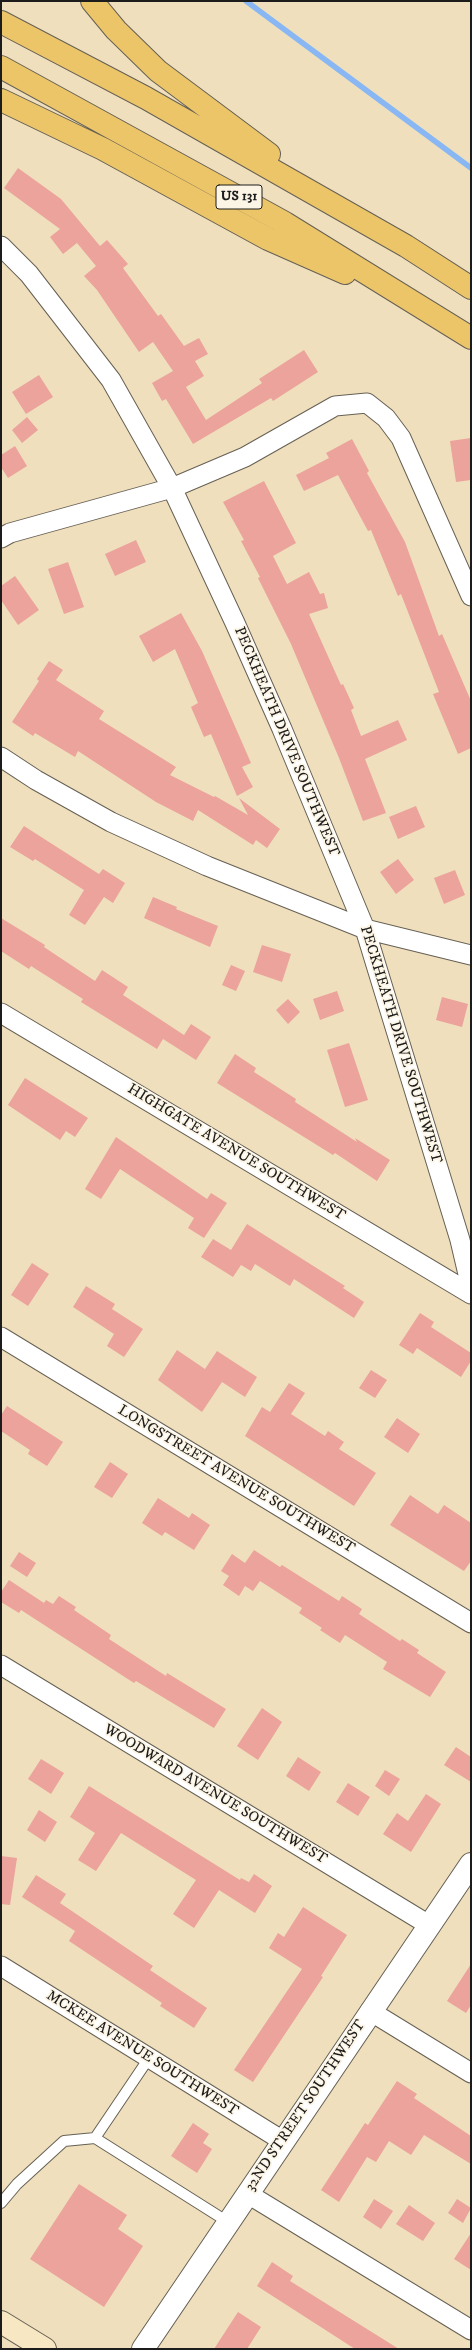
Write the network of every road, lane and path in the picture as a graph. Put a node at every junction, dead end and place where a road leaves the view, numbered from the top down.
1 (92, 1) edge
2 (1, 22) edge
3 (1, 67) edge
4 (1, 100) edge
5 (345, 212) junction
6 (1, 246) edge
7 (471, 288) edge
8 (423, 307) junction
9 (471, 338) edge
10 (172, 488) junction
11 (1, 538) edge
12 (471, 596) edge
13 (1, 757) edge
14 (365, 929) junction
15 (471, 955) edge
16 (1, 1013) edge
17 (471, 1287) edge
18 (471, 1294) edge
19 (1, 1337) edge
20 (471, 1623) edge
21 (1, 1665) edge
22 (471, 1864) edge
23 (430, 1925) junction
24 (1, 1966) edge
25 (370, 2011) junction
26 (149, 2058) junction
27 (471, 2073) edge
28 (95, 2138) junction
29 (283, 2141) junction
30 (248, 2194) junction
31 (1, 2203) edge
32 (228, 2222) junction
33 (1, 2322) edge
34 (471, 2330) edge
35 (44, 2349) edge
36 (143, 2349) edge

1 - 5 highway
2 - 5 highway, US 131
3 - 8 highway, US 131
4 - 8 highway
5 - 7 highway, US 131
6 - 10 street, PECKHEATH DRIVE SOUTHWEST
8 - 9 highway, US 131
10 - 11 street
10 - 12 street
10 - 14 street, PECKHEATH DRIVE SOUTHWEST
13 - 14 street
14 - 15 street
14 - 17 street, PECKHEATH DRIVE SOUTHWEST
16 - 18 street, HIGHGATE AVENUE SOUTHWEST
19 - 20 street, LONGSTREET AVENUE SOUTHWEST
21 - 23 street, WOODWARD AVENUE SOUTHWEST
22 - 23 street, 32ND STREET SOUTHWEST
23 - 25 street, 32ND STREET SOUTHWEST
24 - 26 street, MCKEE AVENUE SOUTHWEST
25 - 27 street
25 - 29 street, 32ND STREET SOUTHWEST
26 - 28 lane
26 - 29 street, MCKEE AVENUE SOUTHWEST
28 - 31 lane
28 - 32 lane
29 - 30 street, 32ND STREET SOUTHWEST
30 - 32 street, 32ND STREET SOUTHWEST
30 - 34 street
32 - 36 street, 32ND STREET SOUTHWEST
33 - 35 main road

